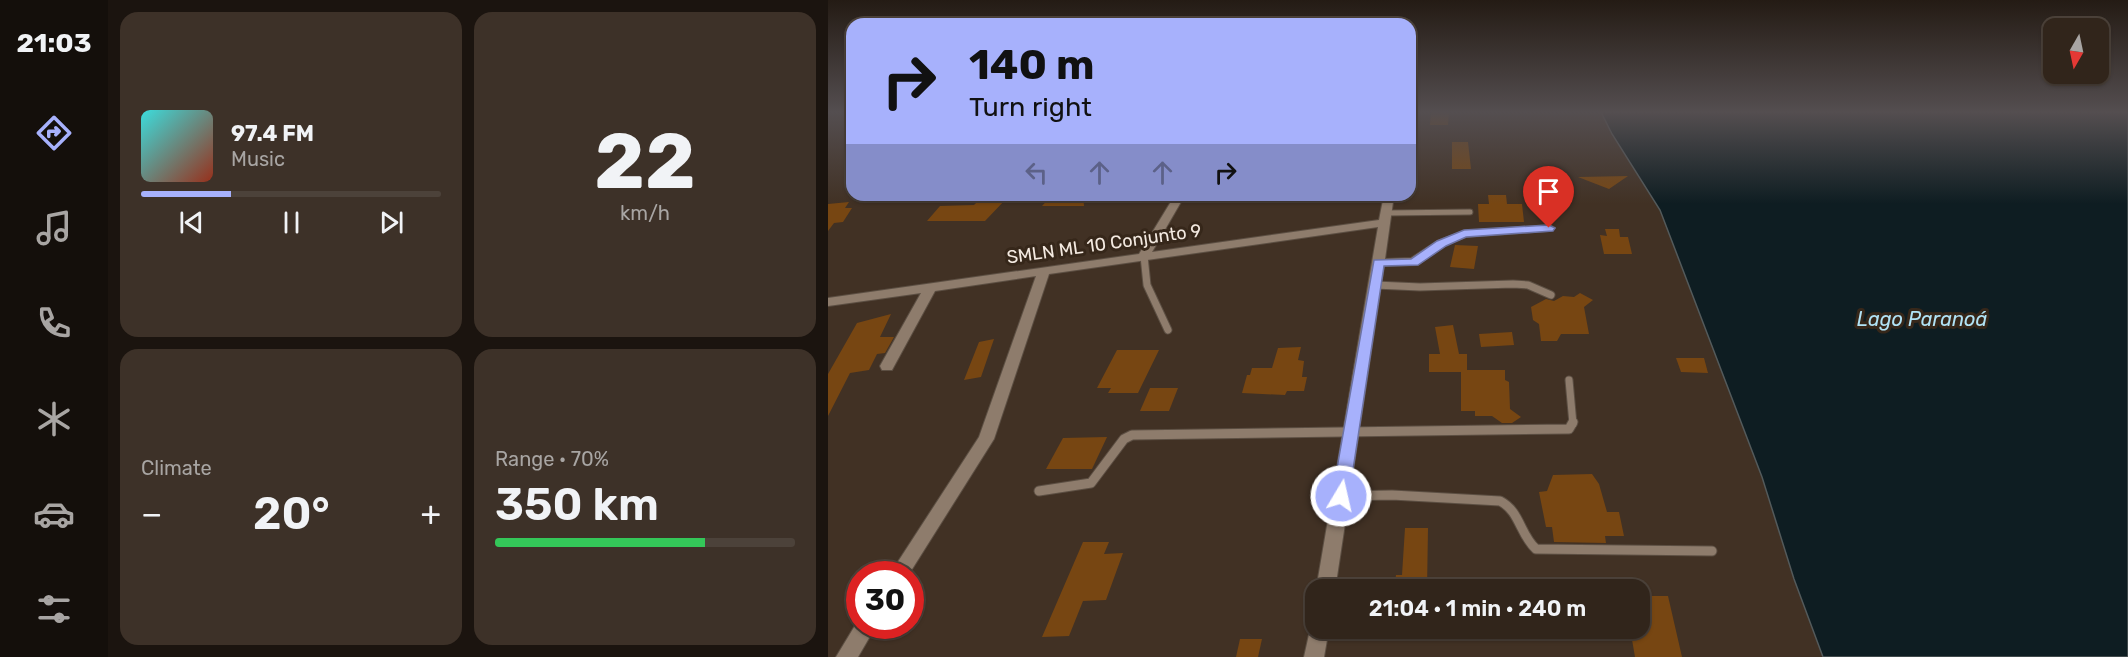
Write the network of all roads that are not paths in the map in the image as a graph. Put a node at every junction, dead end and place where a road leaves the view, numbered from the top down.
1 (1176, 201) edge
2 (1388, 201) edge
3 (1470, 212) dead end
4 (1386, 218) junction
5 (1549, 228) dead end
6 (1144, 256) junction
7 (1379, 263) junction
8 (1044, 270) junction
9 (1375, 285) junction
10 (931, 287) junction
11 (1551, 295) dead end
12 (828, 302) edge
13 (1168, 330) dead end
14 (887, 366) dead end
15 (1569, 380) dead end
16 (1351, 430) junction
17 (1039, 490) dead end
18 (1341, 496) junction
19 (1712, 551) dead end
20 (907, 561) edge
21 (1327, 579) edge
22 (858, 639) edge
23 (1317, 639) edge
24 (846, 657) edge
25 (1314, 657) edge

1 - 6 street
2 - 4 street
3 - 4 lane
4 - 6 street, SMLN ML 10 Conjunto 9
4 - 7 street
5 - 7 street
6 - 8 street, SMLN ML 10 Conjunto 9
6 - 13 lane
7 - 9 street
8 - 10 street, SMLN ML 10 Conjunto 9
8 - 20 street
9 - 11 lane
9 - 16 street
10 - 12 street, SMLN ML 10 Conjunto 9
10 - 14 street
15 - 16 lane
16 - 17 lane
16 - 18 street
18 - 19 lane
18 - 21 street
22 - 24 street
23 - 25 street

